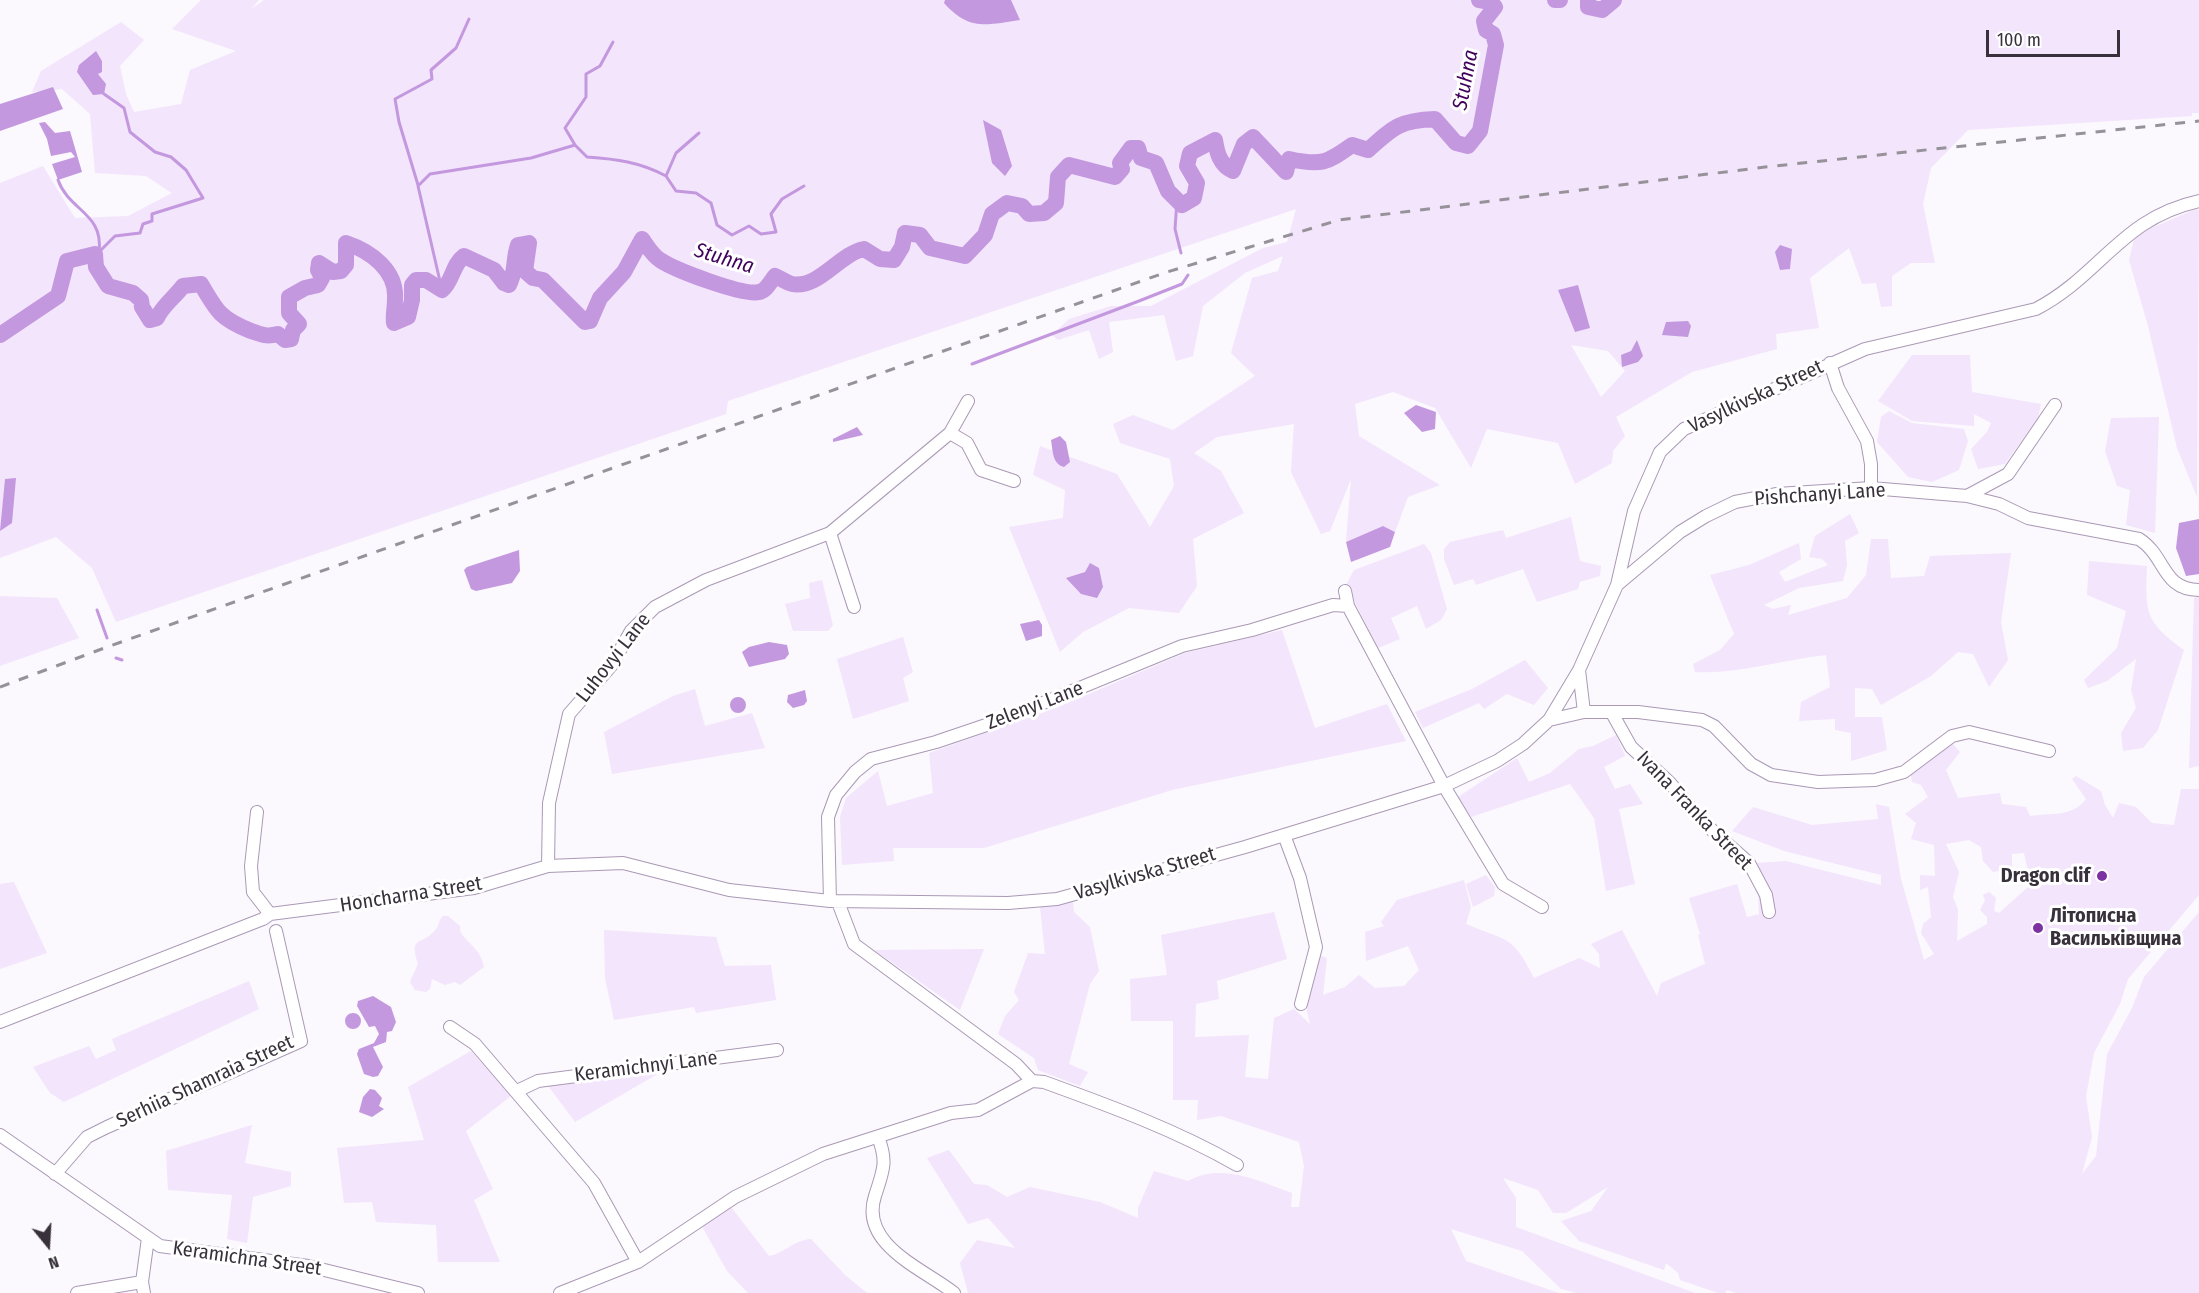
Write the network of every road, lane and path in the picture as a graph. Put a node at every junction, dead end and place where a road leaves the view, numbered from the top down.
1 (2199, 201) edge
2 (1830, 363) junction
3 (968, 400) dead end
4 (2055, 405) dead end
5 (950, 433) junction
6 (1014, 480) dead end
7 (1871, 488) junction
8 (1967, 496) junction
9 (830, 533) junction
10 (1617, 585) junction
11 (2199, 590) edge
12 (1345, 591) dead end
13 (1348, 606) junction
14 (854, 607) dead end
15 (1579, 670) junction
16 (1584, 712) junction
17 (1612, 713) junction
18 (1549, 720) junction
19 (2049, 752) dead end
20 (1444, 786) junction
21 (257, 812) dead end
22 (1284, 835) junction
23 (548, 866) junction
24 (834, 901) junction
25 (1542, 907) dead end
26 (1769, 912) dead end
27 (270, 914) junction
28 (276, 931) dead end
29 (1301, 1004) dead end
30 (0, 1022) edge
31 (450, 1027) dead end
32 (777, 1050) dead end
33 (1032, 1081) junction
34 (517, 1091) junction
35 (0, 1135) edge
36 (878, 1137) junction
37 (1237, 1165) dead end
38 (55, 1174) junction
39 (148, 1238) junction
40 (638, 1262) junction
41 (143, 1287) edge
42 (77, 1293) edge
43 (418, 1293) edge
44 (560, 1293) edge
45 (954, 1293) edge

1 - 2 street, Vasylkivska Street
2 - 7 street
2 - 10 street, Vasylkivska Street
3 - 5 street
4 - 8 street
5 - 6 street
5 - 9 street
7 - 8 street, Pishchanyi Lane
7 - 10 street, Pishchanyi Lane
8 - 11 street, Pishchanyi Lane
9 - 14 street
9 - 23 street, Luhovyi Lane
10 - 15 street, Vasylkivska Street
12 - 13 street
13 - 20 street
13 - 24 street, Zelenyi Lane
15 - 16 street
15 - 18 street, Vasylkivska Street
16 - 17 street
16 - 18 street
17 - 19 street
17 - 26 street, Ivana Franka Street
18 - 20 street, Vasylkivska Street
20 - 22 street, Vasylkivska Street
20 - 25 street
21 - 27 street
22 - 24 street, Vasylkivska Street
22 - 29 street
23 - 24 street, Honcharna Street
23 - 27 street, Honcharna Street
24 - 33 street
27 - 30 street, Honcharna Street
28 - 38 street, Serhiia Shamraia Street
31 - 34 street
32 - 34 street, Keramichnyi Lane
33 - 36 street
33 - 37 street
34 - 40 street
35 - 38 street, Keramichna Street
36 - 40 street
36 - 45 street
38 - 39 street, Keramichna Street
39 - 41 street
39 - 43 street, Keramichna Street
40 - 44 street
41 - 42 street

